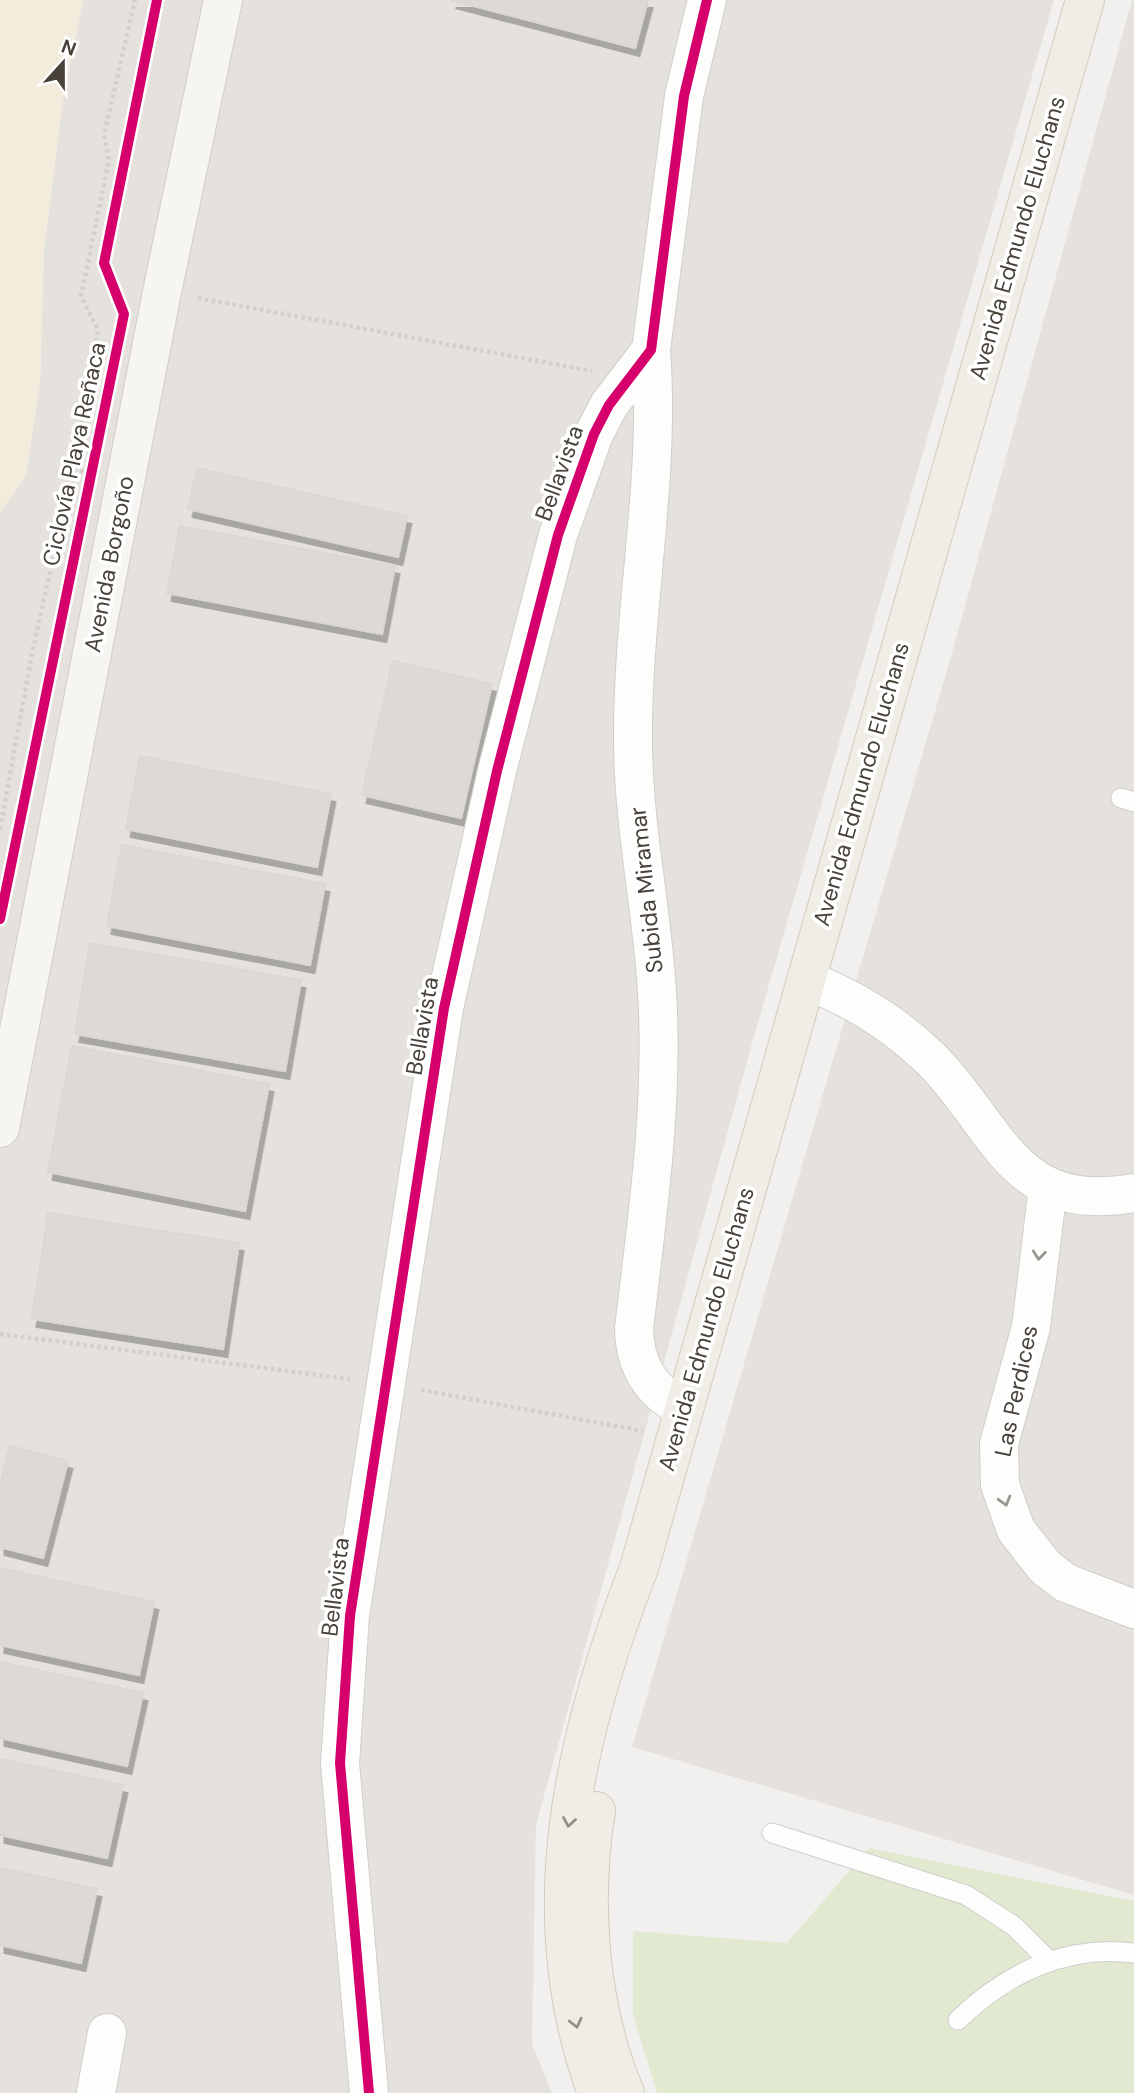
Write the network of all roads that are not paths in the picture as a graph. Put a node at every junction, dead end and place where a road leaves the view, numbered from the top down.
1 (223, 0) edge
2 (708, 0) edge
3 (1086, 0) edge
4 (641, 364) junction
5 (806, 980) junction
6 (0, 1128) edge
7 (1048, 1188) junction
8 (1134, 1194) edge
9 (679, 1423) junction
10 (639, 1568) junction
11 (1134, 1609) edge
12 (772, 1833) dead end
13 (1134, 1953) edge
14 (1050, 1962) junction
15 (958, 2020) dead end
16 (107, 2033) dead end
17 (96, 2093) edge
18 (369, 2093) edge
19 (597, 2093) edge
20 (625, 2093) edge

1 - 6 main road, Avenida Borgoño
2 - 4 street
3 - 5 main road, Avenida Edmundo Eluchans
4 - 9 street, Subida Miramar
4 - 18 street, Bellavista
5 - 7 street
5 - 9 main road, Avenida Edmundo Eluchans
7 - 8 street
7 -> 11 street, Las Perdices
9 - 10 main road, Avenida Edmundo Eluchans
10 -> 19 main road, Avenida Edmundo Eluchans
10 - 20 main road, Avenida Edmundo Eluchans
12 - 14 lane
13 - 14 lane
14 - 15 lane
16 - 17 street

